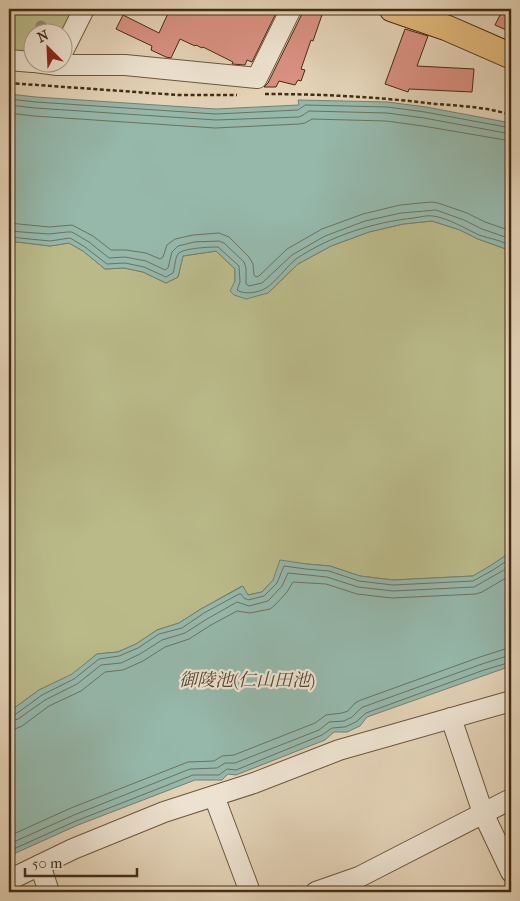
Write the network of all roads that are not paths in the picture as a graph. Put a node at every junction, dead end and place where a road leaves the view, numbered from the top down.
1 (84, 9) edge
2 (290, 9) edge
3 (392, 9) edge
4 (72, 33) edge
5 (511, 56) edge
6 (9, 60) edge
7 (22, 61) edge
8 (72, 61) edge
9 (511, 701) edge
10 (451, 718) junction
11 (214, 796) junction
12 (511, 800) edge
13 (483, 813) junction
14 (40, 865) junction
15 (511, 872) edge
16 (9, 880) edge
17 (49, 892) edge
18 (250, 892) edge
19 (316, 892) edge

1 - 4 street
2 - 8 street
3 - 5 main road
6 - 7 street
9 - 10 street
10 - 11 street
10 - 13 street
11 - 14 street
11 - 18 street
12 - 13 street
13 - 15 street
13 - 19 street
14 - 16 street
14 - 17 street

